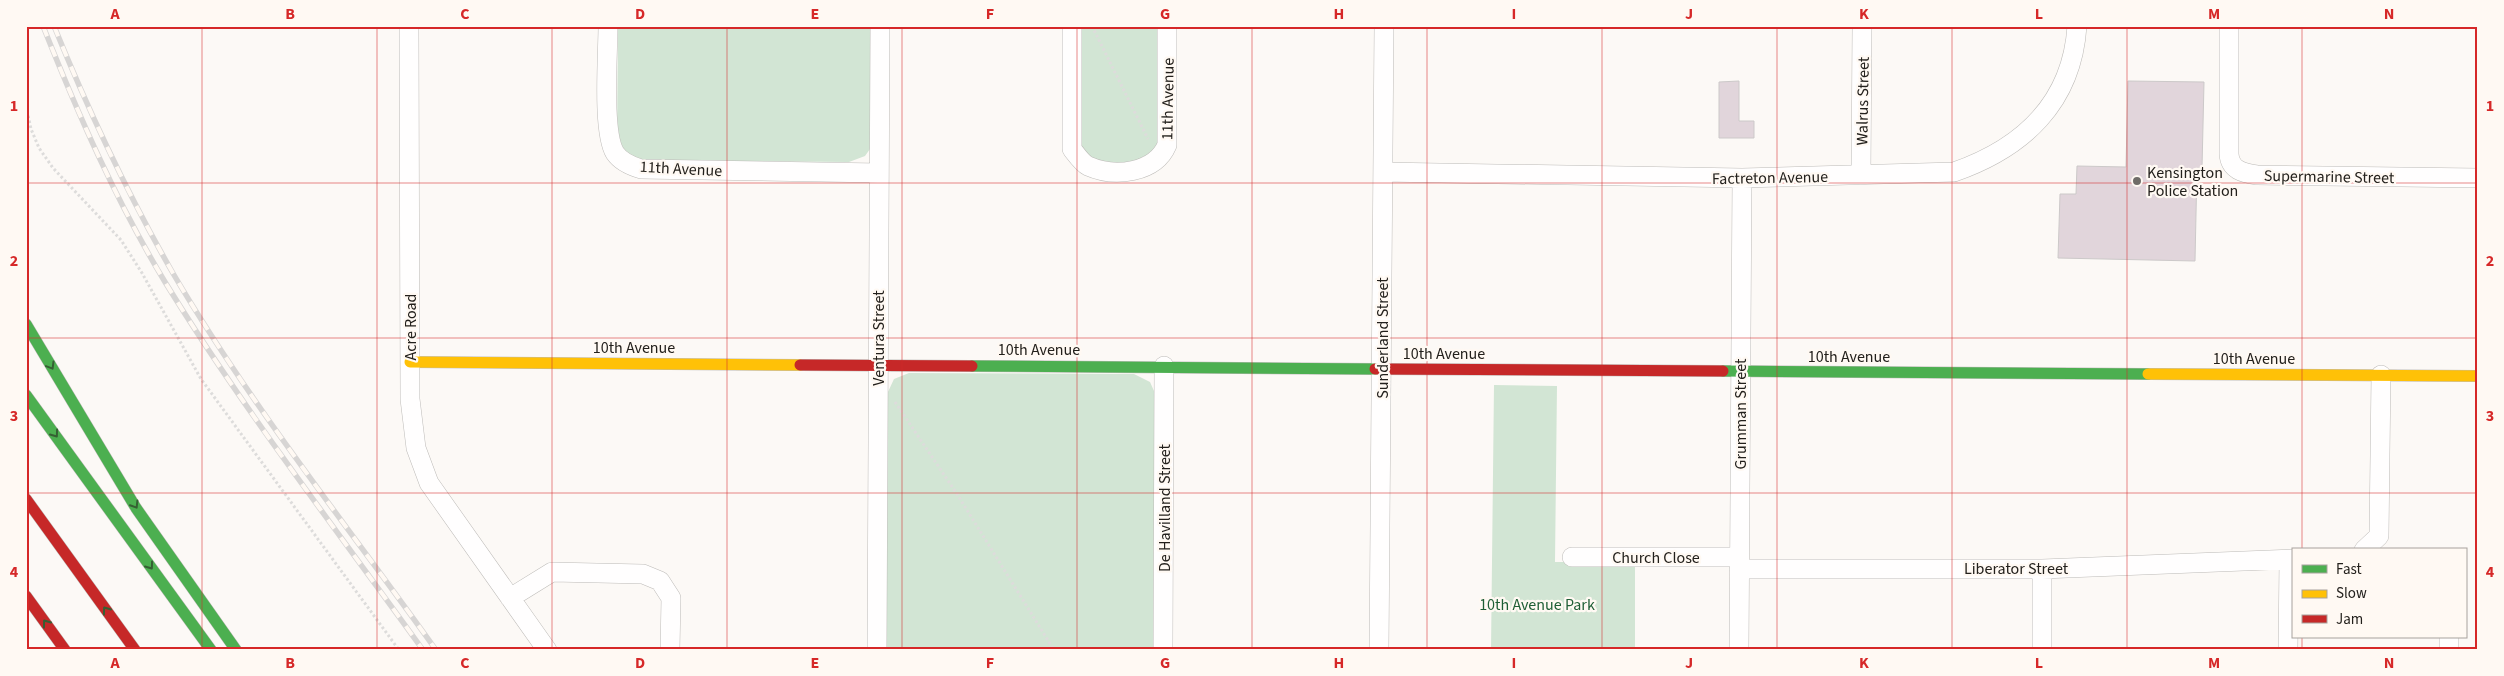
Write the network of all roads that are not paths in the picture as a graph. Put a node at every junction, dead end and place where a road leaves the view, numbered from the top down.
1 (409, 26) edge
2 (608, 26) edge
3 (880, 26) edge
4 (1072, 26) edge
5 (1167, 26) edge
6 (1384, 26) edge
7 (1862, 26) edge
8 (2077, 26) edge
9 (2229, 26) edge
10 (1383, 172) junction
11 (879, 173) junction
12 (1861, 175) junction
13 (1742, 178) junction
14 (2478, 178) edge
15 (26, 324) edge
16 (410, 362) junction
17 (1164, 366) junction
18 (1381, 369) junction
19 (1741, 371) junction
20 (878, 373) junction
21 (2381, 375) junction
22 (2478, 376) edge
23 (26, 395) edge
24 (26, 500) edge
25 (2366, 548) edge
26 (1572, 557) dead end
27 (2291, 560) edge
28 (1739, 563) junction
29 (2042, 569) junction
30 (26, 596) edge
31 (510, 598) junction
32 (65, 650) edge
33 (135, 650) edge
34 (211, 650) edge
35 (236, 650) edge
36 (547, 650) edge
37 (670, 650) edge
38 (877, 650) edge
39 (1163, 650) edge
40 (1379, 650) edge
41 (1739, 650) edge
42 (2042, 650) edge
43 (2288, 650) edge

1 - 16 street, Acre Road
2 - 11 street, 11th Avenue
3 - 11 street, Ventura Street
4 - 5 street, 11th Avenue
6 - 10 street, Sunderland Street
7 - 12 street, Walrus Street
8 - 12 street, Factreton Avenue
9 - 14 street, Supermarine Street
10 - 13 street, Factreton Avenue
10 - 18 street, Sunderland Street
11 - 20 street, Ventura Street
12 - 13 street, Factreton Avenue
13 - 19 street, Grumman Street
15 -> 35 main road
16 - 20 main road, 10th Avenue
16 - 31 street, Acre Road
17 - 18 main road, 10th Avenue
17 - 20 main road, 10th Avenue
17 - 39 street, De Havilland Street
18 - 19 main road, 10th Avenue
18 - 40 street, Sunderland Street
19 - 21 main road, 10th Avenue
19 - 28 street, Grumman Street
20 - 38 street, Ventura Street
21 - 22 main road, 10th Avenue
21 - 25 street
23 -> 34 main road
33 -> 24 main road
26 - 28 street, Church Close
27 - 29 street, Liberator Street
27 - 43 street
28 - 29 street, Liberator Street
28 - 41 street, Grumman Street
29 - 42 street
32 -> 30 main road
31 - 36 street, Acre Road
31 - 37 street

